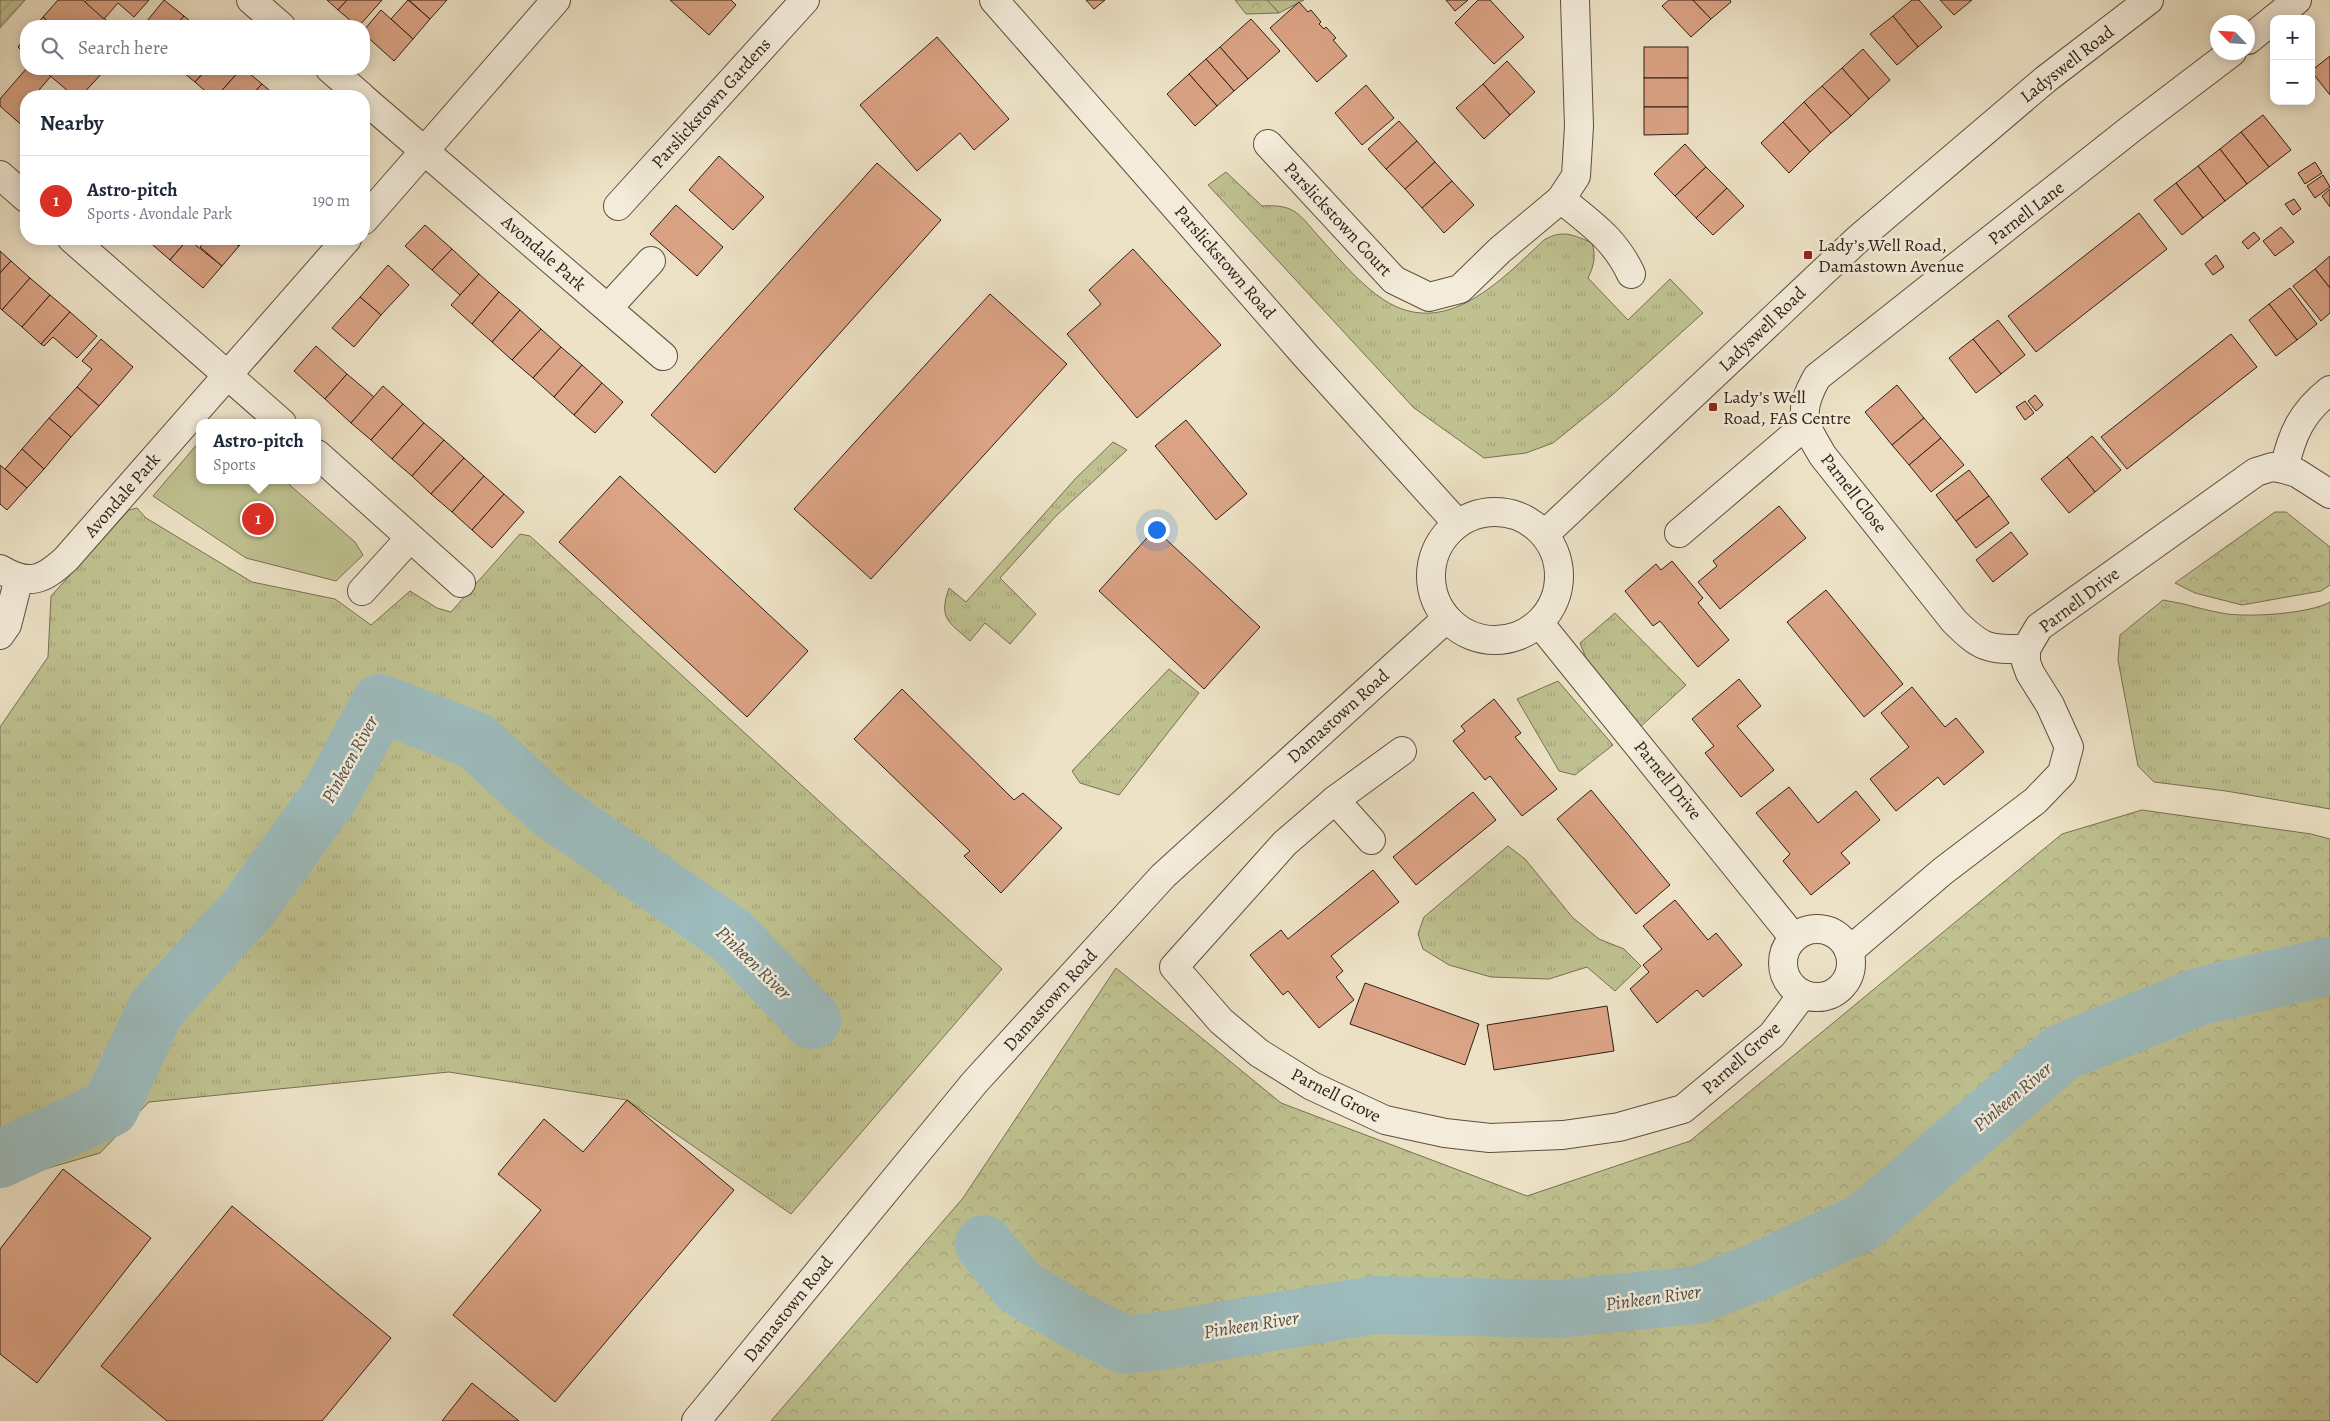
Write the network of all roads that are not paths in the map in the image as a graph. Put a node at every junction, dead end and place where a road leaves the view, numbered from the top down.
1 (251, 0) edge
2 (556, 0) edge
3 (805, 0) edge
4 (994, 0) edge
5 (1575, 0) edge
6 (2149, 0) edge
7 (2297, 0) edge
8 (2279, 15) edge
9 (274, 20) edge
10 (2270, 22) edge
11 (2255, 34) edge
12 (2221, 60) edge
13 (337, 75) edge
14 (354, 90) edge
15 (370, 104) edge
16 (1268, 144) dead end
17 (424, 151) junction
18 (0, 175) edge
19 (20, 193) edge
20 (1562, 199) junction
21 (618, 206) dead end
22 (370, 213) edge
23 (79, 245) edge
24 (342, 245) edge
25 (651, 261) dead end
26 (1631, 274) dead end
27 (608, 308) junction
28 (663, 356) dead end
29 (228, 374) junction
30 (2330, 390) edge
31 (278, 419) edge
32 (1808, 430) junction
33 (321, 458) edge
34 (2284, 469) junction
35 (2330, 494) edge
36 (1457, 523) junction
37 (1679, 533) dead end
38 (1544, 534) junction
39 (410, 538) junction
40 (10, 573) edge
41 (461, 583) dead end
42 (362, 591) dead end
43 (1446, 619) junction
44 (1540, 624) junction
45 (0, 635) edge
46 (2026, 649) junction
47 (1402, 751) dead end
48 (1335, 800) junction
49 (1371, 840) dead end
50 (1794, 938) junction
51 (1849, 951) junction
52 (1803, 994) junction
53 (696, 1421) edge

1 - 9 street
2 - 17 street
3 - 21 street, Parslickstown Gardens
4 - 36 street, Parslickstown Road
5 - 20 street, Parslickstown Court
6 - 38 street, Ladyswell Road
7 - 8 street
10 - 11 street
12 - 32 street, Parnell Lane
13 - 14 street, Avondale Park
15 - 17 street, Avondale Park
16 - 20 street, Parslickstown Court
17 - 22 street
17 - 27 street, Avondale Park
18 - 19 street
20 - 26 street
23 - 29 street
24 - 29 street, Avondale Park
25 - 27 street
27 - 28 street, Avondale Park
29 - 31 street
29 - 40 street, Avondale Park
30 - 34 street
32 - 37 street
32 - 46 street, Parnell Close
33 - 39 street
34 - 35 street, Parnell Drive
34 - 46 street, Parnell Drive
36 - 38 street
36 - 43 street
38 - 44 street
39 - 41 street
39 - 42 street
40 - 45 street
43 - 44 street
43 - 53 street, Damastown Road
44 - 50 street, Parnell Drive
46 - 51 street, Parnell Drive
47 - 48 street, Parnell Grove
48 - 49 street
48 - 52 street, Parnell Grove
50 - 51 street
50 - 52 street
51 - 52 street

